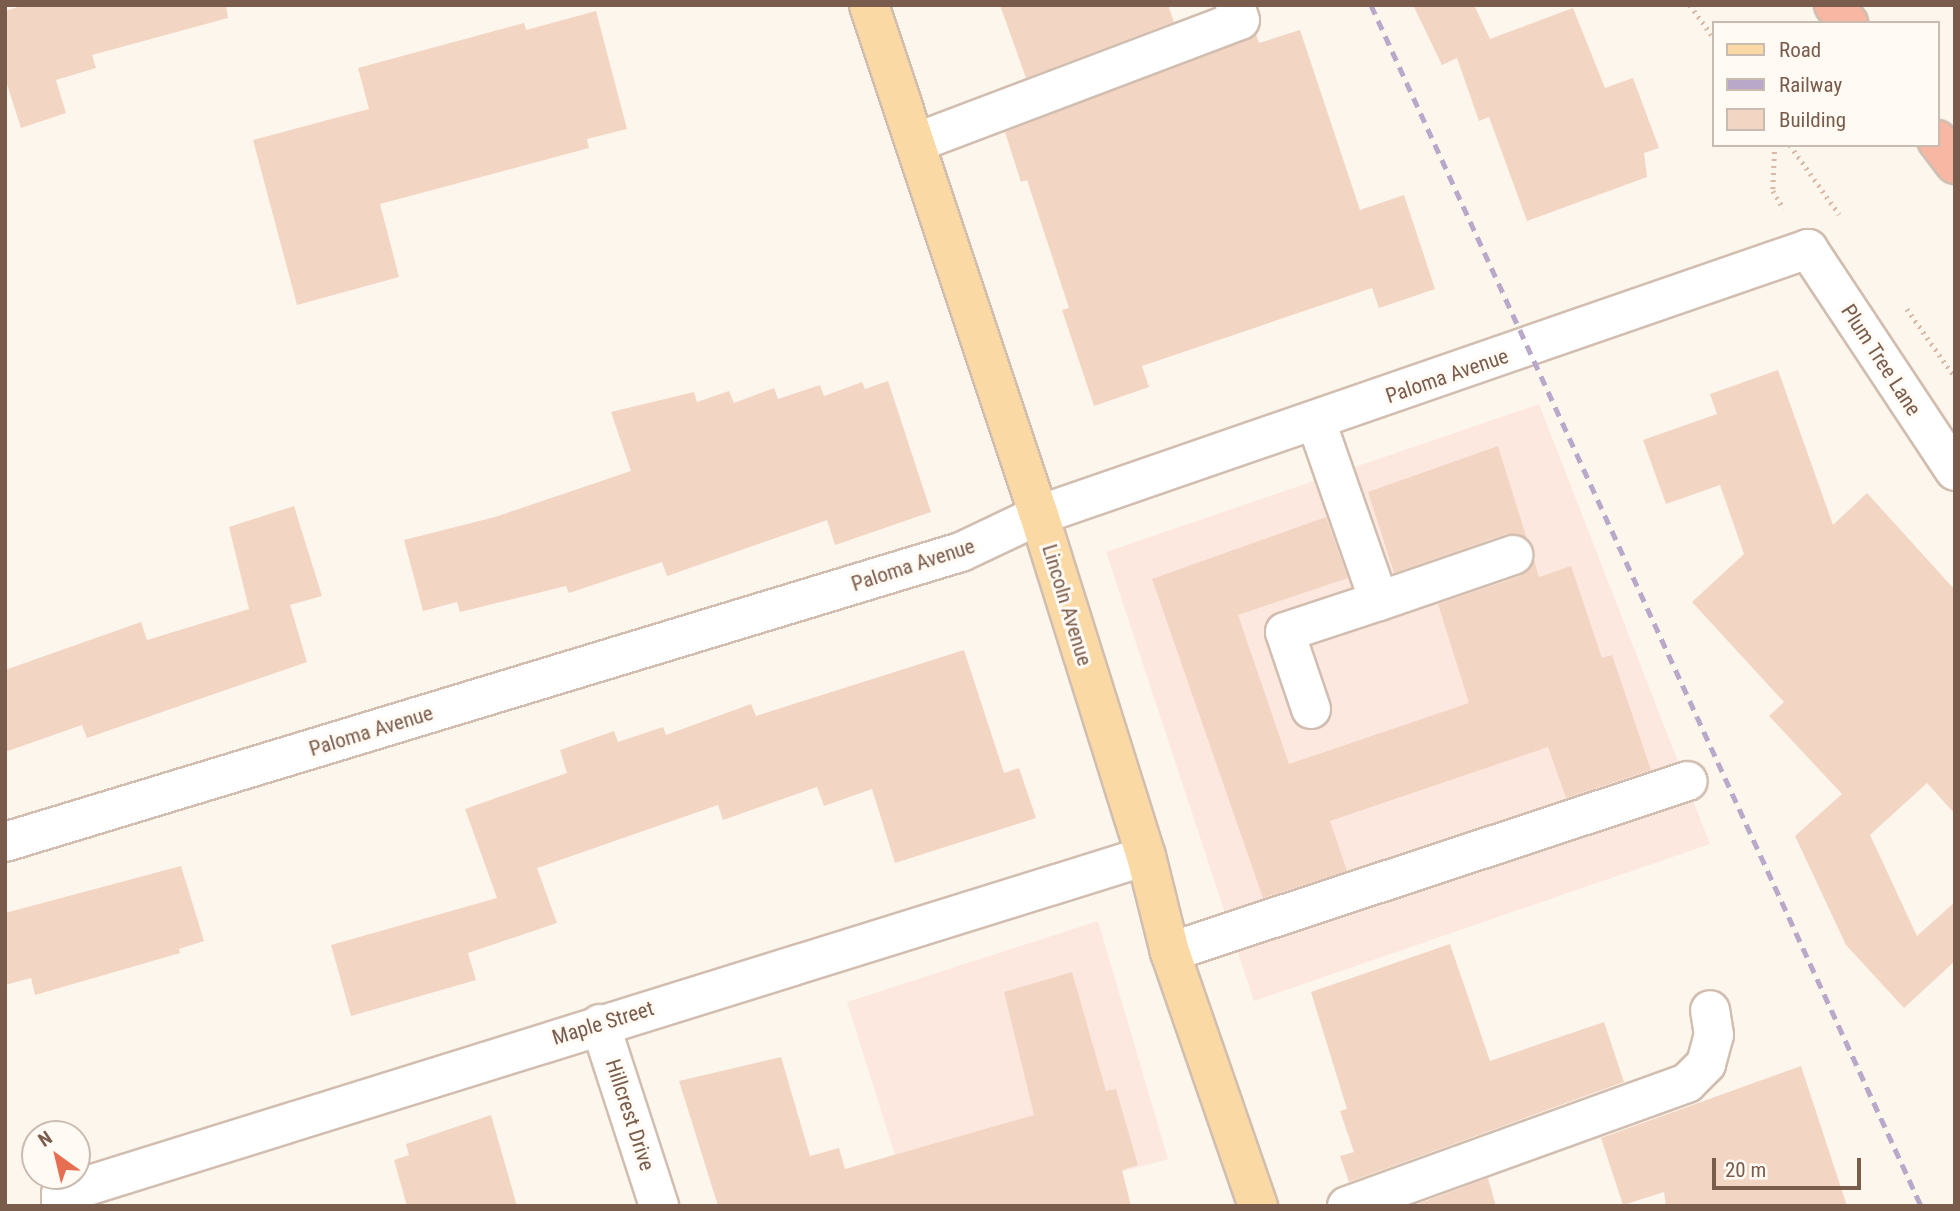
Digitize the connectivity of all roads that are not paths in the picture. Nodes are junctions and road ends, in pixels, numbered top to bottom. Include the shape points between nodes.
1 (869, 5) edge
2 (1236, 5) edge
3 (1834, 5) edge
4 (1846, 21) edge
5 (1939, 143) edge
6 (915, 144) junction
7 (1955, 164) edge
8 (1808, 249) joint
9 (1316, 421) junction
10 (1955, 471) edge
11 (1039, 516) junction
12 (1513, 555) dead end
13 (1379, 601) junction
14 (1311, 709) dead end
15 (1688, 780) dead end
16 (5, 842) edge
17 (1146, 856) junction
18 (1170, 952) junction
19 (1710, 1010) dead end
20 (600, 1024) junction
21 (61, 1200) edge
22 (659, 1206) edge
23 (1258, 1206) edge
24 (1346, 1206) edge

1 - 6 main road, Lincoln Avenue
2 - 6 street via 1240,20
3 - 4 highway
5 - 7 highway
6 - 11 main road, Lincoln Avenue
8 - 9 street, Paloma Avenue
8 - 10 street, Plum Tree Lane
9 - 11 street, Paloma Avenue
9 - 13 street
11 - 16 street, Paloma Avenue via 961,552
11 - 17 main road, Lincoln Avenue
12 - 13 street
13 - 14 street via 1285,632
15 - 18 street
17 - 18 main road, Lincoln Avenue
17 - 20 street, Maple Street
18 - 23 main road, Lincoln Avenue
19 - 24 street via 1714,1035 1706,1064 1686,1083
20 - 21 street, Maple Street
20 - 22 street, Hillcrest Drive

